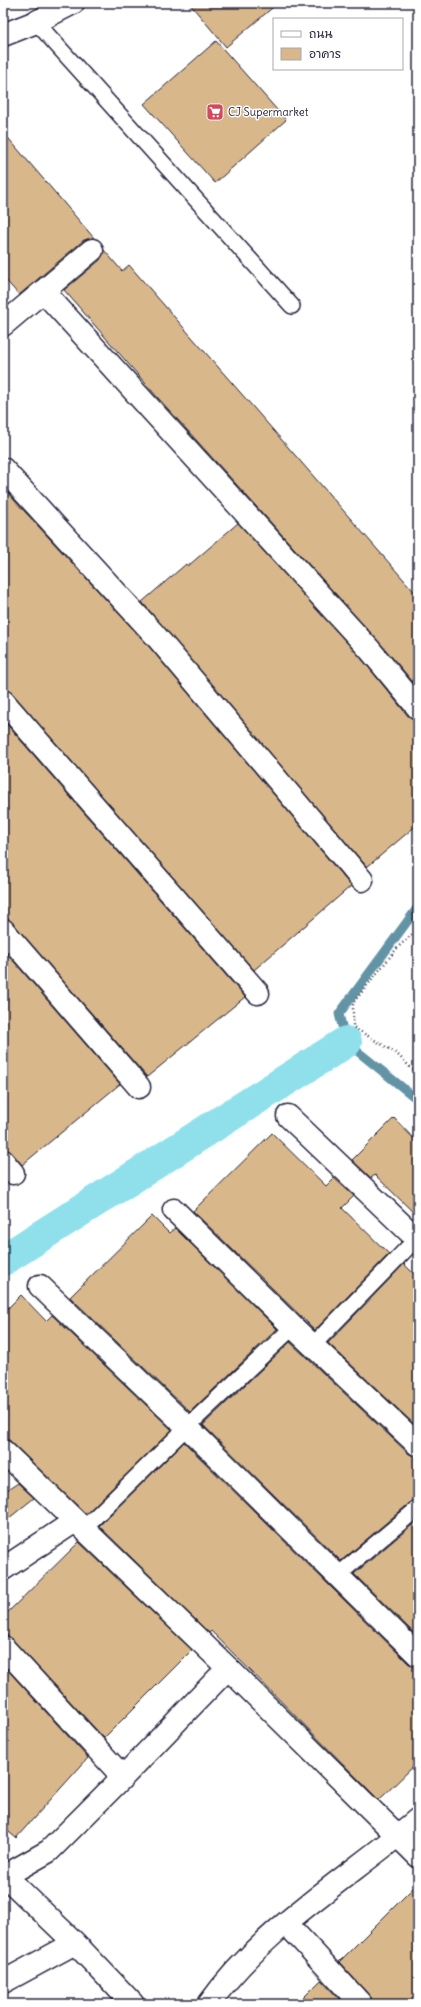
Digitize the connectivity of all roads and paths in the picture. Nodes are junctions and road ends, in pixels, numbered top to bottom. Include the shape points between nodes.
1 (73, 3) edge
2 (36, 22) junction
3 (3, 35) edge
4 (92, 250) dead end
5 (44, 292) junction
6 (292, 306) dead end
7 (3, 325) edge
8 (3, 469) edge
9 (3, 701) edge
10 (418, 708) edge
11 (362, 880) dead end
12 (418, 929) edge
13 (3, 930) edge
14 (258, 993) dead end
15 (418, 1075) edge
16 (139, 1087) dead end
17 (288, 1116) dead end
18 (174, 1210) dead end
19 (418, 1238) edge
20 (40, 1286) dead end
21 (293, 1327) junction
22 (313, 1344) junction
23 (187, 1427) junction
24 (418, 1446) edge
25 (3, 1451) edge
26 (418, 1508) edge
27 (79, 1524) junction
28 (3, 1569) edge
29 (337, 1576) junction
30 (3, 1647) edge
31 (418, 1655) edge
32 (228, 1668) junction
33 (123, 1777) junction
34 (418, 1819) edge
35 (398, 1836) junction
36 (418, 1856) edge
37 (4, 1876) edge
38 (286, 1923) junction
39 (75, 1942) junction
40 (3, 1982) edge
41 (133, 2004) edge
42 (209, 2004) edge
43 (361, 2004) edge

1 - 2 street
2 - 3 street
2 - 6 lane
4 - 5 street
5 - 7 street
5 - 10 street via 370,650
8 - 11 street via 154,635
9 - 14 street
12 - 15 path via 398,947 354,1003 354,1027 396,1053
13 - 16 street
17 - 19 street
18 - 21 street
19 - 22 lane
20 - 23 street
21 - 22 street
21 - 23 lane
22 - 24 street
23 - 27 lane
23 - 29 street
25 - 27 street
26 - 29 lane
27 - 28 street
27 - 32 street
29 - 31 street
30 - 33 street
32 - 33 street
32 - 35 street
33 - 37 street via 49,1851
34 - 35 street
35 - 36 street
35 - 38 street
37 - 39 street
38 - 42 street via 225,1981
38 - 43 street
39 - 40 street
39 - 41 street

